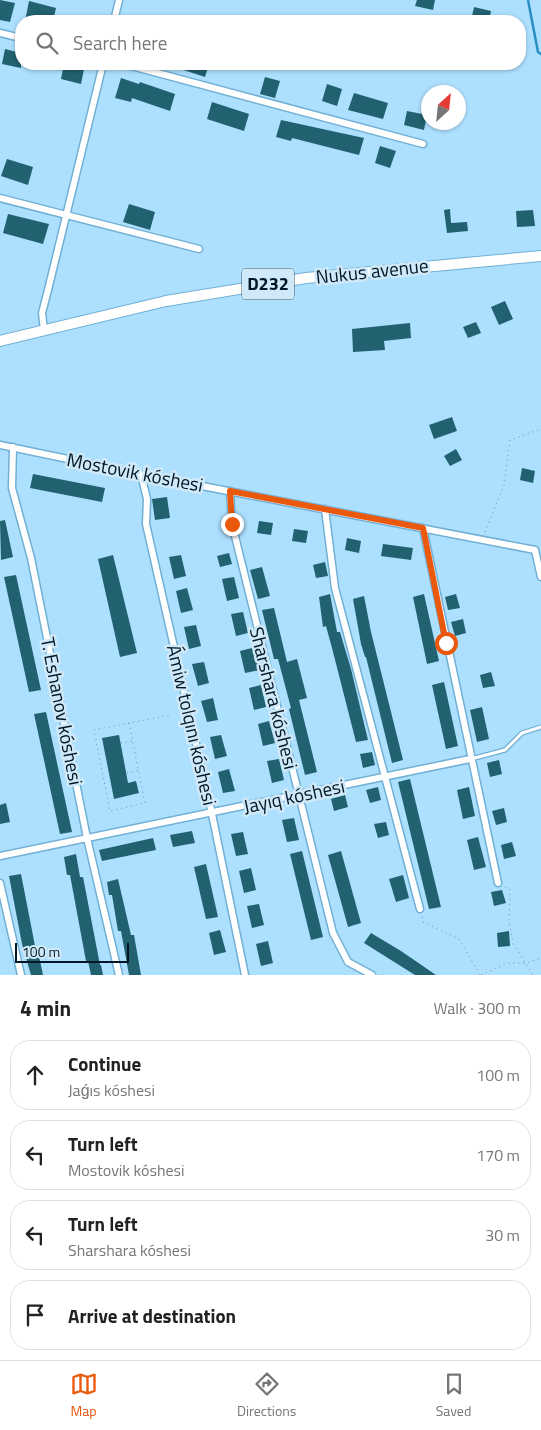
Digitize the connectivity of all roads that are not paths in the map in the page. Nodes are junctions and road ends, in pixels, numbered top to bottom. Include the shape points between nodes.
1 (119, 0) edge
2 (115, 15) edge
3 (0, 33) edge
4 (15, 37) edge
5 (102, 70) edge
6 (146, 70) edge
7 (423, 144) dead end
8 (0, 198) edge
9 (67, 214) junction
10 (199, 249) dead end
11 (541, 256) edge
12 (44, 330) junction
13 (0, 340) edge
14 (0, 445) edge
15 (13, 447) junction
16 (141, 474) junction
17 (230, 491) junction
18 (325, 509) junction
19 (423, 528) junction
20 (541, 578) edge
21 (541, 727) edge
22 (470, 759) junction
23 (386, 775) junction
24 (298, 796) junction
25 (212, 814) junction
26 (87, 838) junction
27 (0, 856) edge
28 (0, 883) edge
29 (498, 883) road end
30 (420, 909) road end
31 (20, 975) edge
32 (119, 975) edge
33 (245, 975) edge
34 (372, 975) edge

1 - 2 street
3 - 4 street
5 - 9 street
6 - 7 street
8 - 9 street
9 - 10 street
9 - 12 street via 42,313
11 - 12 main road, Nukus avenue / D232 via 306,278 166,301
12 - 13 main road, Nukus avenue / D232
14 - 15 street, Mostovik kóshesi
15 - 16 street, Mostovik kóshesi
15 - 26 street, T. Eshanov kóshesi via 12,488 31,558
16 - 17 street, Mostovik kóshesi
16 - 25 street, Ámiw tolqını kóshesi via 147,499 146,524
17 - 18 street, Mostovik kóshesi
17 - 24 street, Sharshara kóshesi via 232,524
18 - 19 street, Mostovik kóshesi
18 - 23 street via 335,588
19 - 20 street, Mostovik kóshesi via 535,550
19 - 22 street
21 - 22 lane via 522,733 505,750
22 - 23 street, Jayıq kóshesi
22 - 29 street
23 - 24 street, Jayıq kóshesi
23 - 30 street
24 - 25 street, Jayıq kóshesi
24 - 34 street, Sharshara kóshesi via 333,933 348,962
25 - 26 street, Jayıq kóshesi
25 - 33 street, Ámiw tolqını kóshesi
26 - 27 street, Jayıq kóshesi
26 - 32 street, T. Eshanov kóshesi
28 - 31 street

